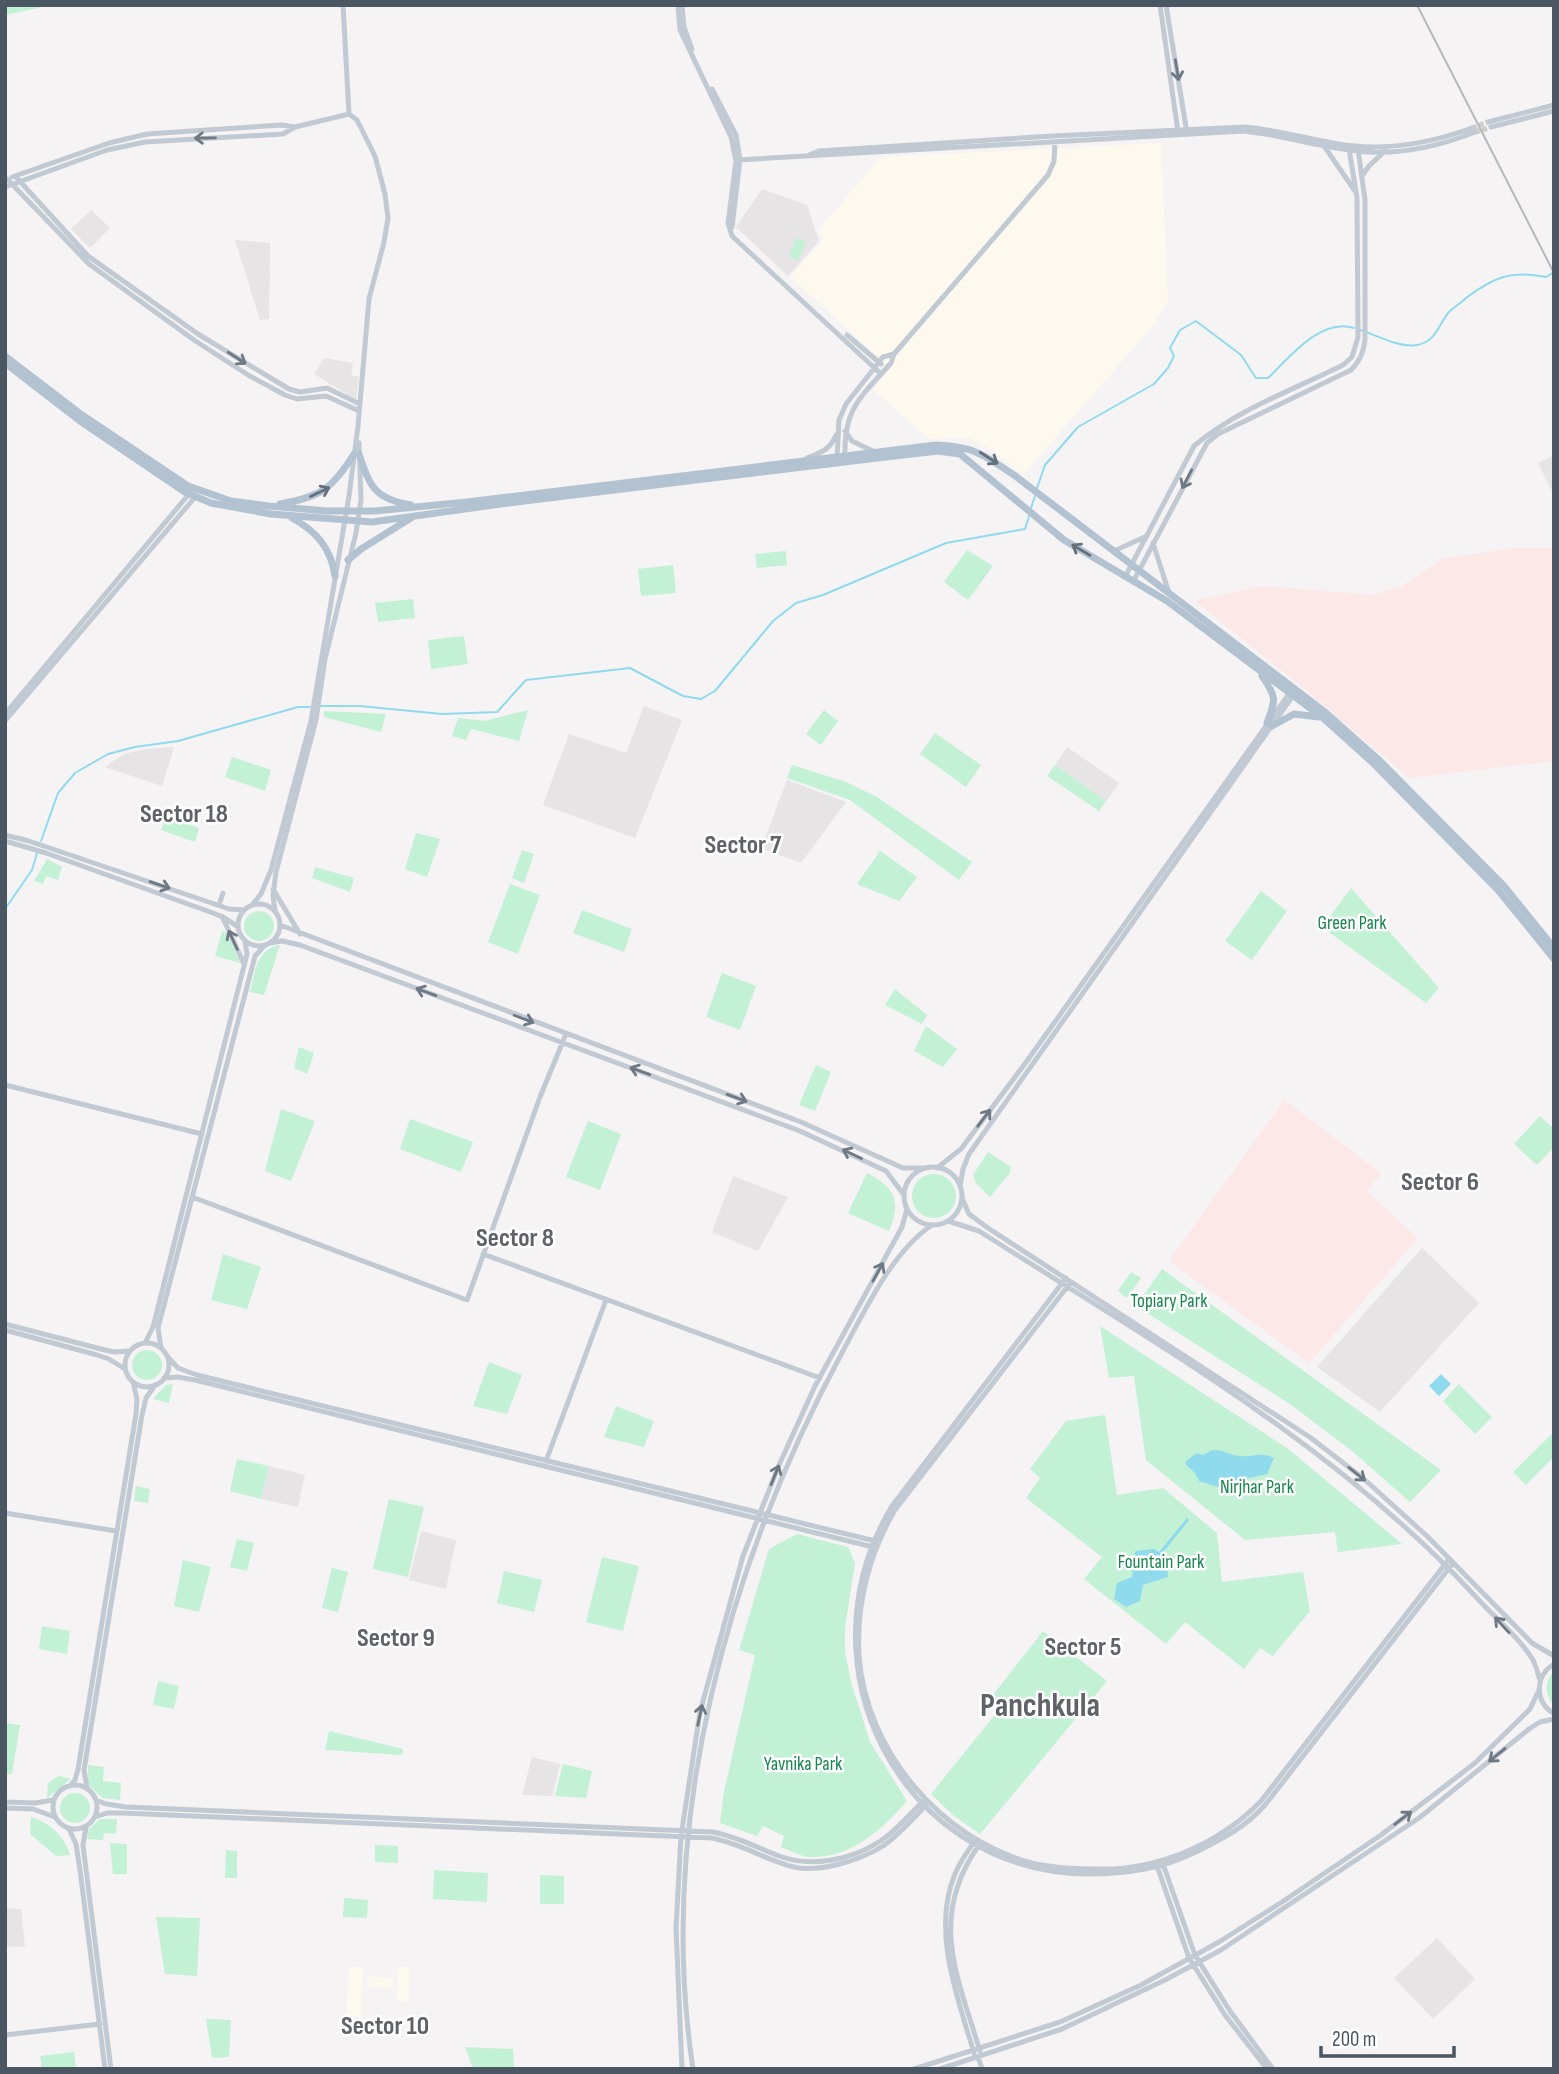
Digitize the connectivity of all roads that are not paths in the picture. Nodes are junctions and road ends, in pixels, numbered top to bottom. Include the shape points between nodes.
1 (343, 5) edge
2 (680, 5) edge
3 (1160, 5) edge
4 (1166, 5) edge
5 (1554, 105) edge
6 (1554, 111) edge
7 (349, 114) junction
8 (247, 127) junction
9 (295, 127) junction
10 (176, 132) junction
11 (1187, 132) junction
12 (1178, 133) junction
13 (246, 137) junction
14 (179, 139) junction
15 (1053, 139) junction
16 (1324, 146) junction
17 (1349, 147) junction
18 (1358, 148) junction
19 (1385, 151) junction
20 (738, 160) junction
21 (15, 176) junction
22 (1362, 176) junction
23 (6, 179) edge
24 (20, 181) junction
25 (12, 184) junction
26 (5, 187) edge
27 (1356, 194) junction
28 (732, 227) dead end
29 (86, 258) junction
30 (847, 335) dead end
31 (894, 354) junction
32 (5, 356) edge
33 (879, 362) junction
34 (5, 363) edge
35 (874, 368) junction
36 (886, 369) junction
37 (881, 374) junction
38 (360, 407) junction
39 (838, 429) junction
40 (845, 430) junction
41 (875, 452) junction
42 (357, 454) junction
43 (841, 459) junction
44 (801, 461) junction
45 (192, 495) junction
46 (269, 506) junction
47 (421, 507) junction
48 (346, 511) junction
49 (359, 511) junction
50 (289, 516) junction
51 (415, 516) junction
52 (345, 520) junction
53 (358, 521) junction
54 (1147, 536) junction
55 (1153, 543) junction
56 (1114, 551) junction
57 (348, 560) junction
58 (1132, 564) junction
59 (1140, 570) junction
60 (335, 576) junction
61 (1125, 577) junction
62 (1133, 582) junction
63 (1169, 593) junction
64 (1256, 668) junction
65 (1293, 693) junction
66 (317, 697) junction
67 (315, 711) junction
68 (5, 713) edge
69 (1323, 718) junction
70 (5, 721) edge
71 (1270, 724) junction
72 (5, 835) edge
73 (5, 841) edge
74 (29, 844) junction
75 (47, 850) junction
76 (273, 889) junction
77 (223, 892) dead end
78 (219, 905) junction
79 (252, 905) junction
80 (244, 910) junction
81 (275, 911) junction
82 (222, 916) junction
83 (280, 925) junction
84 (238, 927) junction
85 (300, 934) junction
86 (245, 941) junction
87 (268, 944) junction
88 (1554, 948) edge
89 (1554, 959) edge
90 (244, 964) junction
91 (1085, 984) junction
92 (566, 1034) junction
93 (563, 1042) junction
94 (5, 1084) edge
95 (202, 1134) junction
96 (927, 1168) junction
97 (937, 1168) junction
98 (960, 1186) junction
99 (904, 1195) junction
100 (192, 1198) junction
101 (962, 1198) junction
102 (907, 1209) junction
103 (948, 1221) junction
104 (932, 1225) junction
105 (483, 1254) junction
106 (1067, 1283) junction
107 (606, 1300) junction
108 (5, 1324) edge
109 (5, 1330) edge
110 (145, 1343) junction
111 (162, 1348) junction
112 (129, 1351) junction
113 (167, 1356) junction
114 (125, 1369) junction
115 (164, 1378) junction
116 (820, 1378) junction
117 (133, 1382) junction
118 (155, 1385) junction
119 (545, 1463) junction
120 (5, 1513) edge
121 (759, 1516) junction
122 (767, 1518) junction
123 (116, 1531) junction
124 (874, 1544) junction
125 (1449, 1563) junction
126 (1554, 1657) edge
127 (1554, 1664) edge
128 (1540, 1680) junction
129 (1539, 1690) junction
130 (1554, 1714) edge
131 (1554, 1719) edge
132 (70, 1786) junction
133 (87, 1788) junction
134 (54, 1800) junction
135 (96, 1800) junction
136 (5, 1802) edge
137 (925, 1803) junction
138 (5, 1808) edge
139 (55, 1817) junction
140 (95, 1817) junction
141 (86, 1827) junction
142 (69, 1829) junction
143 (681, 1833) junction
144 (689, 1834) junction
145 (977, 1843) junction
146 (1160, 1864) junction
147 (1192, 1957) junction
148 (1196, 1964) junction
149 (100, 2024) junction
150 (5, 2035) edge
151 (977, 2054) junction
152 (105, 2069) edge
153 (111, 2069) edge
154 (682, 2069) edge
155 (693, 2069) edge
156 (914, 2069) edge
157 (940, 2069) edge
158 (982, 2069) edge
159 (1267, 2069) edge
160 (1273, 2069) edge

1 - 7 street
2 - 20 street via 694,55 736,135
3 - 12 street
4 -> 11 street
5 - 6 street via 1489,124
7 - 9 street
7 - 38 street via 357,120 375,156 387,218 369,299
8 - 9 street
8 - 10 street
8 - 13 street
9 - 13 street via 283,134
10 - 14 street
10 - 21 street via 109,143
11 - 12 street
11 - 16 street via 1243,131
11 - 17 street via 1270,129
12 - 15 street
13 -> 14 street
14 - 24 street via 107,150
15 - 20 street via 819,151 802,158
15 - 31 street via 1054,161 1048,175
16 - 17 street
16 - 27 street
17 - 18 street
17 - 27 street
18 - 19 street
18 - 19 street via 1401,145 1474,130 1458,139
18 - 22 street
19 - 22 street
20 - 28 street
20 - 35 street via 728,223 732,236
21 - 23 street
21 - 24 street
22 -> 55 street via 1362,355 1351,370 1207,443
23 - 25 street
24 - 25 street
24 - 29 street
25 - 26 street
25 - 29 street
27 - 54 street via 1358,337 1352,357 1210,432 1194,446
29 - 38 street via 270,379 300,391 327,388
30 - 33 street
31 - 33 street
31 - 36 street
32 - 46 main road via 82,415 188,486 231,502
33 - 35 street
33 - 36 street
34 - 45 main road via 80,421
35 - 37 street
35 - 39 street via 846,404
36 - 37 street
37 - 40 street via 852,409
38 - 42 street
39 - 43 street
39 - 44 street via 824,452
40 - 41 street via 852,442
40 - 43 street
41 - 43 main road
41 -> 56 main road via 936,445 978,451
46 -> 42 main road via 298,501 331,487
42 - 47 main road via 369,483 381,497
42 - 48 street
42 - 49 street
43 - 44 main road
43 - 51 main road
61 -> 43 main road via 1064,540 960,454 938,451
44 - 47 main road
45 - 50 main road via 240,510
45 - 68 street
45 - 70 street
46 - 48 main road
47 - 49 main road
48 - 49 main road
48 - 52 street
49 - 53 street
50 - 52 main road
50 - 60 main road via 325,544
51 - 53 main road
51 - 57 main road
52 - 53 main road
52 - 60 street
53 - 57 street
54 - 56 street
54 - 58 street
55 - 59 street
55 - 63 street
56 - 58 main road
57 - 66 street
58 - 59 main road
58 - 61 street
59 - 62 street
59 - 63 main road
60 - 66 street
61 - 62 main road
62 - 64 main road via 1167,601
63 - 65 main road
64 - 65 main road
64 - 71 main road via 1275,696
65 - 69 main road
65 - 71 street
65 - 88 main road via 1325,712 1379,760 1504,886
66 - 67 street
67 - 76 street
67 - 79 street via 271,870
69 - 71 main road via 1294,714
69 - 89 main road via 1498,890
71 - 91 street
72 - 74 street
73 - 74 street
74 - 75 street
75 -> 78 street
75 - 82 street
76 - 81 street
76 - 85 street
77 - 78 street
78 - 80 street
79 - 80 street
79 - 81 street
80 - 84 street
81 - 83 street
82 - 84 street
90 -> 82 street
83 - 85 street
83 - 87 street
84 - 86 street
85 -> 92 street
86 - 87 street via 255,946
86 - 90 street
93 -> 87 street via 300,945
87 - 100 street via 255,956
90 - 95 street
97 -> 91 street via 961,1149
91 - 98 street via 969,1154
92 - 93 street
92 -> 96 street via 801,1122 903,1168
99 -> 93 street via 886,1171 800,1131
93 - 105 street
94 - 95 street
95 - 110 street via 153,1327
96 - 97 street
96 - 99 street via 909,1181
97 - 98 street via 949,1172
98 - 101 street
99 - 102 street
100 - 105 street via 467,1300
100 - 111 street via 158,1328
101 - 103 street
101 - 106 street via 969,1214
102 - 104 street via 917,1221
116 -> 102 street via 883,1264
103 - 104 street
103 - 106 street via 979,1231
104 - 122 street via 906,1248 848,1342 821,1391
105 - 107 street
106 - 124 street
106 - 125 street via 1306,1444
107 - 116 street
107 - 119 street
108 - 112 street via 114,1352
109 - 114 street via 97,1355
110 - 111 street
110 - 112 street
111 - 113 street
112 - 114 street
113 - 115 street
113 - 119 street via 197,1375
114 - 117 street
115 - 118 street
115 - 119 street via 195,1380
121 -> 116 street
117 - 118 street
117 - 123 street via 136,1414
118 - 133 street via 146,1398 139,1429 84,1770
119 - 121 street
120 - 123 street
121 - 122 street
143 -> 121 street via 700,1712 743,1556
122 - 124 street
122 - 144 street via 750,1559 720,1666 695,1779
123 - 132 street via 78,1769
124 - 137 street via 859,1593 855,1635 859,1682 882,1746 897,1772
125 - 126 street via 1532,1643
128 -> 125 street via 1533,1661
125 - 146 street via 1250,1822
127 - 128 street
128 - 129 street
129 - 130 street via 1541,1701
147 -> 129 street via 1374,1840 1475,1763 1530,1709
131 -> 148 street via 1529,1729 1419,1818
132 - 133 street
132 - 134 street
133 - 135 street
134 - 136 street
134 - 139 street
135 - 140 street
135 - 143 street via 126,1807
137 - 144 street via 878,1843 822,1863 778,1856 737,1837
137 - 145 street via 945,1824
138 - 139 street via 33,1809
139 - 142 street
140 - 141 street
140 - 143 street via 123,1812
141 - 142 street
141 - 153 street via 83,1845
142 - 149 street via 76,1844
143 - 144 street
143 - 154 street via 676,1928
144 - 155 street via 683,1932
145 - 146 street via 1032,1863 1063,1868 1104,1870
145 - 151 street via 960,1875 950,1917 954,1959
146 - 147 street
147 - 148 street
147 - 151 street via 1060,2022
148 - 151 street via 1062,2029
148 - 159 street via 1225,2015
148 - 160 street
149 - 150 street
149 - 152 street
151 - 156 street
151 - 157 street
151 - 158 street

